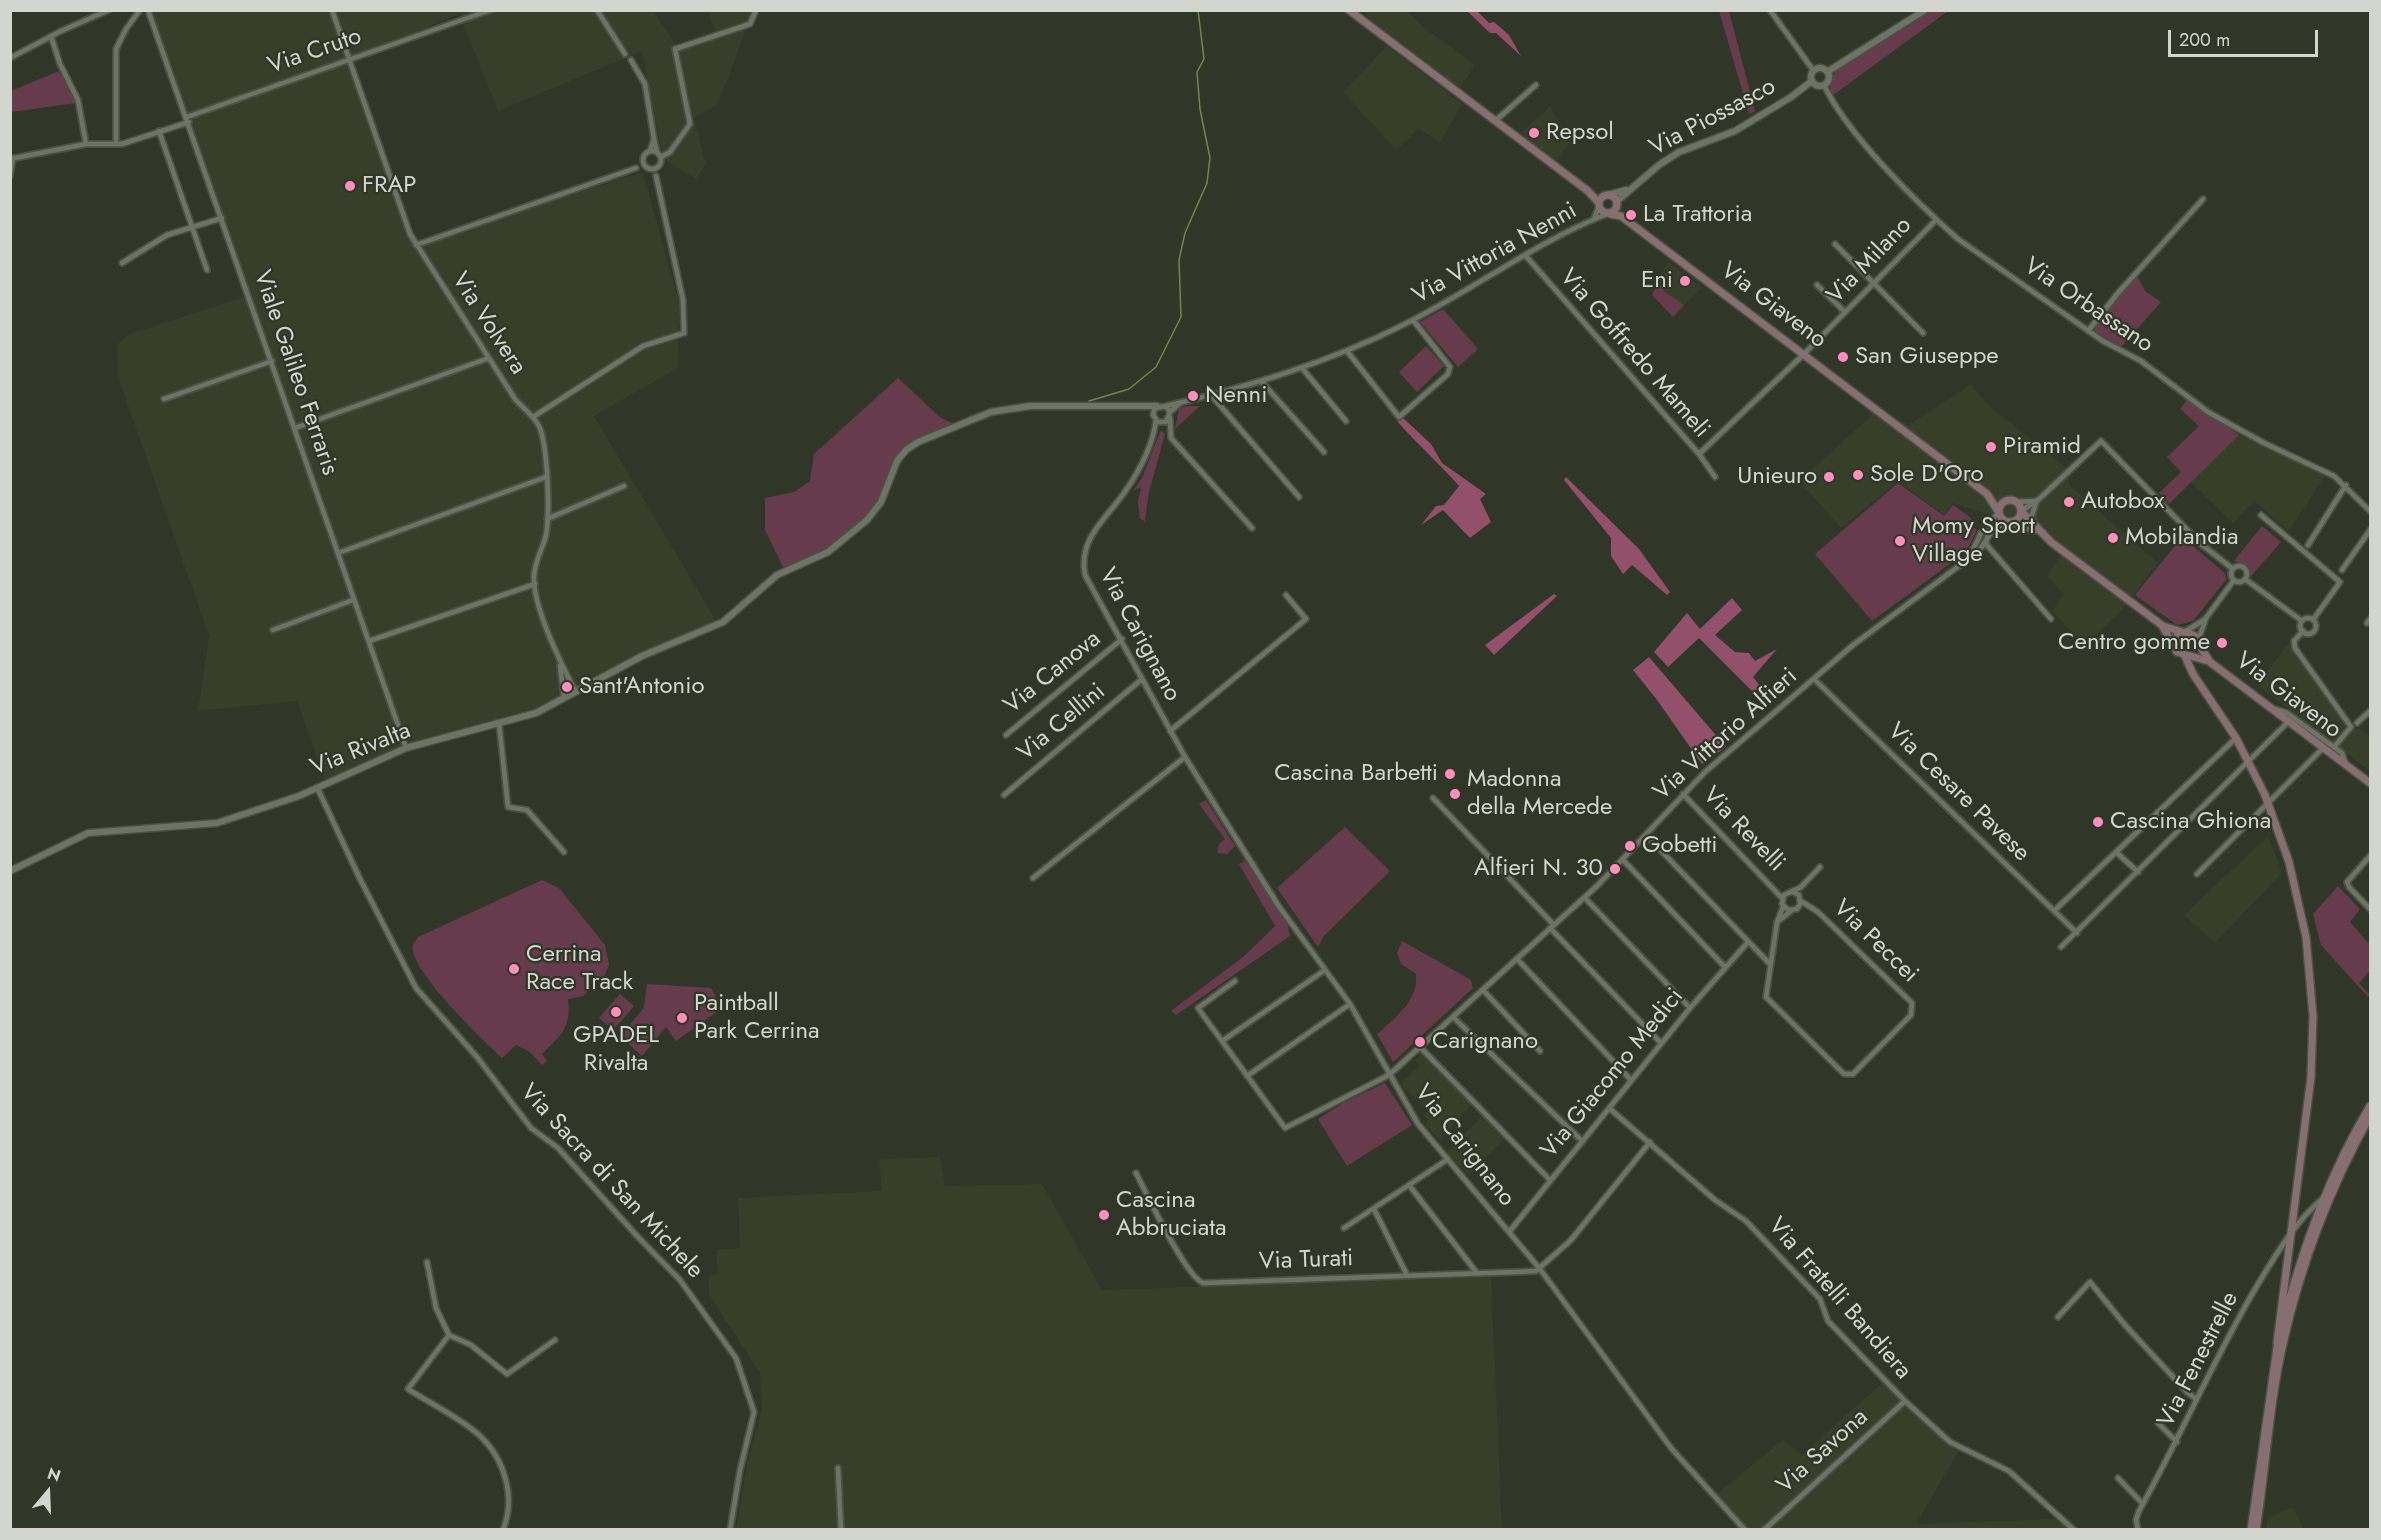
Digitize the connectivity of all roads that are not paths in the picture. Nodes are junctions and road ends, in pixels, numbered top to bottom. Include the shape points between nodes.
1 (141, 10) edge
2 (148, 10) edge
3 (332, 10) edge
4 (490, 10) edge
5 (597, 10) edge
6 (756, 10) edge
7 (1349, 10) edge
8 (1770, 10) edge
9 (1925, 10) edge
10 (105, 11) edge
11 (51, 36) junction
12 (625, 54) dead end
13 (10, 58) edge
14 (349, 59) junction
15 (631, 60) dead end
16 (1813, 70) junction
17 (1827, 72) junction
18 (1812, 81) junction
19 (1536, 85) dead end
20 (1824, 85) junction
21 (188, 119) junction
22 (1495, 121) junction
23 (159, 131) junction
24 (654, 140) junction
25 (116, 142) junction
26 (86, 144) junction
27 (650, 151) junction
28 (659, 155) junction
29 (12, 158) edge
30 (643, 159) junction
31 (636, 168) junction
32 (651, 168) junction
33 (10, 175) edge
34 (1631, 187) junction
35 (1602, 200) junction
36 (2203, 200) dead end
37 (1617, 204) junction
38 (1609, 214) junction
39 (1621, 216) junction
40 (222, 218) junction
41 (1594, 219) junction
42 (1936, 220) junction
43 (191, 228) junction
44 (1835, 244) dead end
45 (416, 245) junction
46 (1526, 255) junction
47 (122, 263) dead end
48 (207, 270) dead end
49 (1874, 283) junction
50 (1817, 285) dead end
51 (1845, 312) junction
52 (1413, 320) junction
53 (2088, 331) junction
54 (1923, 333) dead end
55 (1347, 351) junction
56 (1804, 354) junction
57 (489, 358) junction
58 (272, 361) junction
59 (1302, 368) junction
60 (1261, 381) junction
61 (1211, 395) junction
62 (164, 399) dead end
63 (1180, 403) junction
64 (1166, 406) junction
65 (1156, 408) junction
66 (1170, 415) junction
67 (533, 417) junction
68 (1346, 421) dead end
69 (1160, 422) junction
70 (295, 428) junction
71 (1168, 429) junction
72 (1324, 452) dead end
73 (1698, 454) junction
74 (546, 477) junction
75 (1715, 477) dead end
76 (2346, 485) junction
77 (624, 486) dead end
78 (1987, 494) junction
79 (1299, 496) dead end
80 (2007, 500) junction
81 (2038, 500) junction
82 (2016, 502) junction
83 (2021, 511) junction
84 (2370, 511) edge
85 (1998, 512) junction
86 (2261, 515) dead end
87 (547, 519) junction
88 (2009, 522) junction
89 (1989, 527) junction
90 (1252, 528) dead end
91 (2370, 530) edge
92 (2051, 541) junction
93 (1986, 544) junction
94 (2308, 545) dead end
95 (338, 553) junction
96 (1969, 558) junction
97 (2233, 569) junction
98 (2342, 570) dead end
99 (2245, 579) junction
100 (2234, 580) junction
101 (535, 584) junction
102 (1286, 595) dead end
103 (353, 600) junction
104 (2206, 618) junction
105 (2050, 619) dead end
106 (2313, 620) junction
107 (2302, 621) junction
108 (2163, 626) junction
109 (273, 630) dead end
110 (2302, 631) junction
111 (2182, 633) junction
112 (1122, 639) junction
113 (369, 641) junction
114 (2198, 643) junction
115 (2174, 645) junction
116 (2186, 656) junction
117 (559, 660) junction
118 (2210, 662) junction
119 (1142, 679) junction
120 (1814, 679) junction
121 (575, 691) junction
122 (564, 697) junction
123 (2273, 709) junction
124 (2370, 711) edge
125 (2289, 721) junction
126 (499, 723) junction
127 (2357, 723) dead end
128 (1170, 731) junction
129 (1006, 735) dead end
130 (2236, 738) junction
131 (2334, 747) junction
132 (406, 748) junction
133 (2323, 748) junction
134 (1185, 757) junction
135 (2249, 761) junction
136 (2346, 765) junction
137 (2370, 783) edge
138 (317, 787) junction
139 (1683, 794) junction
140 (1004, 795) dead end
141 (1433, 798) dead end
142 (2268, 803) junction
143 (1646, 835) junction
144 (564, 852) dead end
145 (2116, 852) junction
146 (2370, 856) edge
147 (1623, 860) junction
148 (1820, 867) dead end
149 (10, 871) edge
150 (2138, 872) junction
151 (2198, 874) dead end
152 (1033, 878) dead end
153 (1801, 887) junction
154 (1793, 892) junction
155 (1799, 895) junction
156 (1784, 896) junction
157 (1585, 898) junction
158 (1801, 901) junction
159 (1810, 906) junction
160 (1783, 907) junction
161 (1799, 907) junction
162 (2370, 909) edge
163 (1791, 911) junction
164 (2054, 911) junction
165 (1777, 922) junction
166 (1552, 927) junction
167 (2077, 933) junction
168 (1748, 942) junction
169 (2061, 947) dead end
170 (1517, 959) junction
171 (1769, 963) junction
172 (1725, 967) junction
173 (1325, 970) junction
174 (1235, 981) dead end
175 (1483, 990) junction
176 (1350, 1004) junction
177 (1690, 1008) junction
178 (1453, 1017) junction
179 (1222, 1041) junction
180 (1661, 1043) junction
181 (1421, 1048) junction
182 (1540, 1051) dead end
183 (1389, 1075) junction
184 (1247, 1076) junction
185 (1631, 1080) junction
186 (2370, 1106) edge
187 (1609, 1108) junction
188 (2370, 1116) edge
189 (1581, 1140) junction
190 (1650, 1142) junction
191 (1448, 1159) junction
192 (1136, 1173) dead end
193 (1550, 1180) junction
194 (1408, 1185) junction
195 (2322, 1200) junction
196 (1374, 1209) junction
197 (1344, 1228) dead end
198 (1509, 1232) junction
199 (2290, 1235) junction
200 (427, 1262) dead end
201 (1540, 1269) junction
202 (1477, 1273) junction
203 (1407, 1275) junction
204 (2058, 1317) dead end
205 (449, 1335) junction
206 (555, 1340) dead end
207 (2277, 1343) junction
208 (2196, 1399) junction
209 (1905, 1401) junction
210 (2158, 1423) dead end
211 (2177, 1442) junction
212 (838, 1468) dead end
213 (2118, 1478) dead end
214 (2143, 1504) junction
215 (504, 1530) edge
216 (730, 1530) edge
217 (841, 1530) edge
218 (1745, 1530) edge
219 (1764, 1530) edge
220 (2074, 1530) edge
221 (2139, 1530) edge
222 (2251, 1530) edge
223 (2256, 1530) edge

1 - 25 street via 116,49
2 - 21 street, Viale Galileo Ferraris
3 - 14 street, Via Volvera
4 - 14 street, Via Cruto
5 - 12 street
6 - 28 street via 750,24 675,49 690,124 670,152
7 - 22 main road
8 - 16 street
9 - 17 street
10 - 11 street
11 - 13 street
11 - 26 street via 78,100
14 - 21 street, Via Cruto
14 - 45 street, Via Volvera
15 - 24 street via 645,84
16 - 17 street via 1820,67
16 - 18 street, Via Piossasco
17 - 20 street via 1829,77
18 - 20 street, Via Piossasco
18 - 34 street, Via Piossasco via 1735,131 1679,152
19 - 22 street
20 - 42 street, Via Orbassano via 1843,117
21 - 23 street, Via Cruto
21 - 40 street, Viale Galileo Ferraris
22 - 35 main road
23 - 25 street, Via Cruto via 122,144
23 - 43 street
24 - 27 street
24 - 28 street
25 - 26 street, Via Cruto
26 - 29 street, Via Cruto
27 - 28 street
27 - 30 street
28 - 32 street
29 - 33 street
30 - 31 street
30 - 32 street
31 - 32 street
31 - 45 street
32 - 67 street via 683,300 684,333 643,346
34 - 35 street, Via Piossasco
34 - 37 street, Via Piossasco
35 - 37 main road
35 - 38 main road
35 - 41 street, Via Vittoria Nenni
36 - 53 street
37 - 38 main road
37 - 39 main road
38 - 39 main road, Via Giaveno
38 - 41 street, Via Vittoria Nenni
39 - 56 main road, Via Giaveno
40 - 43 street
40 - 58 street, Viale Galileo Ferraris
41 - 46 street, Via Vittoria Nenni
42 - 49 street, Via Milano
42 - 53 street, Via Orbassano
43 - 47 street via 167,235
43 - 48 street
44 - 49 street
45 - 57 street, Via Volvera
46 - 52 street, Via Vittoria Nenni
46 - 73 street, Via Goffredo Mameli
49 - 51 street, Via Milano
49 - 54 street
50 - 51 street
51 - 56 street, Via Milano
52 - 55 street, Via Vittoria Nenni
52 - 55 street, Via Vittoria Nenni via 1450,367 1448,374 1399,417
53 - 76 street, Via Orbassano via 2141,361 2208,412 2323,469
55 - 59 street, Via Vittoria Nenni
56 - 73 street, Via Milano
56 - 78 main road, Via Giaveno
57 - 67 street, Via Volvera via 515,399
57 - 70 street
58 - 62 street
58 - 70 street, Viale Galileo Ferraris
59 - 60 street, Via Vittoria Nenni
59 - 68 street
60 - 61 street, Via Vittoria Nenni
60 - 72 street
61 - 63 street, Via Vittoria Nenni
61 - 79 street
63 - 64 street, Via Vittoria Nenni
63 - 66 street, Via Vittoria Nenni
64 - 65 street, Via Vittoria Nenni
64 - 66 street
65 - 69 street
65 - 121 street, Via Rivalta via 1006,408 918,442 897,461 881,502 828,552 777,575 716,627 642,656
66 - 69 street, Via Vittoria Nenni
66 - 71 street
67 - 74 street, Via Volvera via 544,441
69 - 71 street
69 - 112 street, Via Carignano via 1123,495 1090,536 1082,561 1085,575
70 - 95 street, Viale Galileo Ferraris
71 - 90 street via 1171,438
73 - 75 street, Via Goffredo Mameli
74 - 87 street, Via Volvera
74 - 95 street
76 - 84 street, Via Orbassano
76 - 94 street
77 - 87 street
78 - 80 main road, Via Giaveno
78 - 85 main road, Via Giaveno
80 - 82 main road, Via Giaveno
80 - 85 main road
81 - 82 street
81 - 83 street
81 - 92 street, Via Giaveno via 2032,518
81 - 97 street via 2101,441 2201,544
82 - 83 main road, Via Giaveno
83 - 88 main road via 2019,518
83 - 92 main road, Via Giaveno
85 - 88 main road, Via Giaveno
85 - 89 street, Via Vittorio Alfieri
86 - 106 street via 2340,582
87 - 101 street, Via Volvera
88 - 92 main road, Via Giaveno via 2024,525
88 - 93 street, Via Vittorio Alfieri via 1992,531
89 - 93 street, Via Vittorio Alfieri
89 - 96 street, Via Vittorio Alfieri via 1981,533
91 - 98 street
92 - 108 main road, Via Giaveno
93 - 96 street, Via Vittorio Alfieri
93 - 105 street
95 - 103 street, Viale Galileo Ferraris
96 - 120 street, Via Vittorio Alfieri
97 - 99 street via 2244,568
97 - 100 street
99 - 100 street
99 - 107 street
100 - 104 street
101 - 113 street
101 - 117 street, Via Volvera
102 - 128 street, Via Carignano via 1306,620
103 - 109 street
103 - 113 street, Viale Galileo Ferraris
104 - 111 street
104 - 114 street
106 - 107 street
106 - 110 street via 2314,630
107 - 110 street
108 - 111 main road, Via Giaveno
108 - 115 main road, Via Giaveno
110 - 131 street via 2294,641 2295,648 2351,727
111 - 114 main road, Via Giaveno via 2192,634
111 - 115 main road
112 - 119 street, Via Carignano
112 - 129 street, Via Canova
113 - 132 street, Viale Galileo Ferraris
114 - 116 main road via 2196,651
114 - 118 main road, Via Giaveno
115 - 116 main road, Via Giaveno via 2177,652
116 - 118 main road, Via Giaveno
116 - 130 main road via 2193,674
117 - 121 street, Via Volvera
117 - 122 street, Via Volvera
118 - 123 main road, Via Giaveno
119 - 128 street, Via Carignano
119 - 140 street, Via Cellini
120 - 139 street, Via Vittorio Alfieri
120 - 164 street, Via Cesare Pavese
121 - 122 street, Via Rivalta
122 - 126 street, Via Rivalta via 536,713
123 - 125 main road, Via Giaveno
123 - 131 street via 2287,713
124 - 127 street
125 - 133 main road, Via Giaveno
125 - 135 street
126 - 132 street, Via Rivalta
126 - 144 street via 508,807 527,810
128 - 134 street, Via Carignano
130 - 135 main road
130 - 145 street
131 - 136 street via 2342,753
132 - 138 street, Via Rivalta
133 - 136 main road, Via Giaveno
133 - 142 street
134 - 152 street
134 - 173 street, Via Carignano via 1278,904
135 - 142 main road
135 - 150 street
136 - 137 main road, Via Giaveno
138 - 149 street, Via Rivalta via 217,823 88,833
138 - 216 street, Via Sacra di San Michele via 416,988 477,1057 531,1128 558,1148 680,1280 736,1359 754,1412
139 - 143 street, Via Vittorio Alfieri
139 - 156 street, Via Revelli
141 - 166 street
142 - 151 street
142 - 199 main road via 2297,891 2313,999 2311,1077
143 - 147 street, Via Vittorio Alfieri
143 - 168 street
145 - 150 street
145 - 164 street
146 - 162 street via 2347,882
147 - 157 street, Via Vittorio Alfieri
147 - 172 street
148 - 153 street, Via Peccei
150 - 167 street
153 - 154 street, Via Peccei
153 - 155 street, Via Peccei
154 - 155 street, Via Revelli
154 - 156 street, Via Revelli
155 - 158 street, Via Revelli
156 - 160 street, Via Revelli
157 - 166 street, Via Vittorio Alfieri
157 - 177 street
158 - 159 street, Via Peccei
158 - 161 street
159 - 161 street, Via Peccei
159 - 171 street, Via Peccei via 1912,1003 1911,1015 1853,1074 1844,1074 1766,997
160 - 163 street, Via Revelli
160 - 165 street, Via Peccei
161 - 163 street
163 - 165 street, Via Peccei
164 - 167 street, Via Cesare Pavese
165 - 171 street, Via Peccei
166 - 170 street, Via Vittorio Alfieri
166 - 180 street
167 - 169 street
168 - 171 street
168 - 172 street, Via Giacomo Medici
170 - 175 street, Via Vittorio Alfieri
170 - 185 street
172 - 177 street, Via Giacomo Medici
173 - 176 street, Via Carignano
173 - 179 street
174 - 179 street via 1198,1008
175 - 178 street, Via Vittorio Alfieri
175 - 182 street
176 - 183 street, Via Carignano
176 - 184 street
177 - 180 street, Via Giacomo Medici
178 - 181 street, Via Vittorio Alfieri
178 - 189 street
179 - 184 street
180 - 185 street, Via Giacomo Medici
181 - 183 street, Via Vittorio Alfieri
181 - 193 street
183 - 184 street, Via Vittorio Alfieri via 1285,1128
183 - 191 street, Via Carignano via 1418,1124
185 - 187 street, Via Giacomo Medici
186 - 195 main road
187 - 189 street, Via Giacomo Medici
187 - 190 street, Via Fratelli Bandiera
188 - 223 main road via 2327,1202 2300,1275 2276,1377
189 - 193 street, Via Giacomo Medici
190 - 201 street via 1571,1240
190 - 209 street, Via Fratelli Bandiera via 1715,1200 1746,1221 1820,1299 1828,1322
191 - 194 street
191 - 198 street, Via Carignano
192 - 203 street, Via Turati via 1198,1281
193 - 198 street, Via Giacomo Medici
194 - 196 street
194 - 202 street
195 - 199 street, Via Fenestrelle
195 - 207 main road via 2295,1273
196 - 197 street
196 - 203 street
198 - 201 street, Via Carignano
199 - 207 main road
199 - 208 street, Via Fenestrelle via 2235,1323
200 - 205 street via 436,1308
201 - 202 street, Via Turati
201 - 218 street, Via Carignano via 1671,1448
202 - 203 street, Via Turati
204 - 208 street via 2090,1282
205 - 206 street via 471,1345 507,1374
205 - 215 street via 408,1389 480,1436 508,1484 509,1508
207 - 222 main road
208 - 211 street, Via Fenestrelle
209 - 219 street, Via Savona
209 - 220 street, Via Fratelli Bandiera via 1950,1442 2008,1471
210 - 211 street
211 - 214 street, Via Fenestrelle
212 - 217 street
213 - 214 street
214 - 221 street, Via Fenestrelle via 2136,1520

